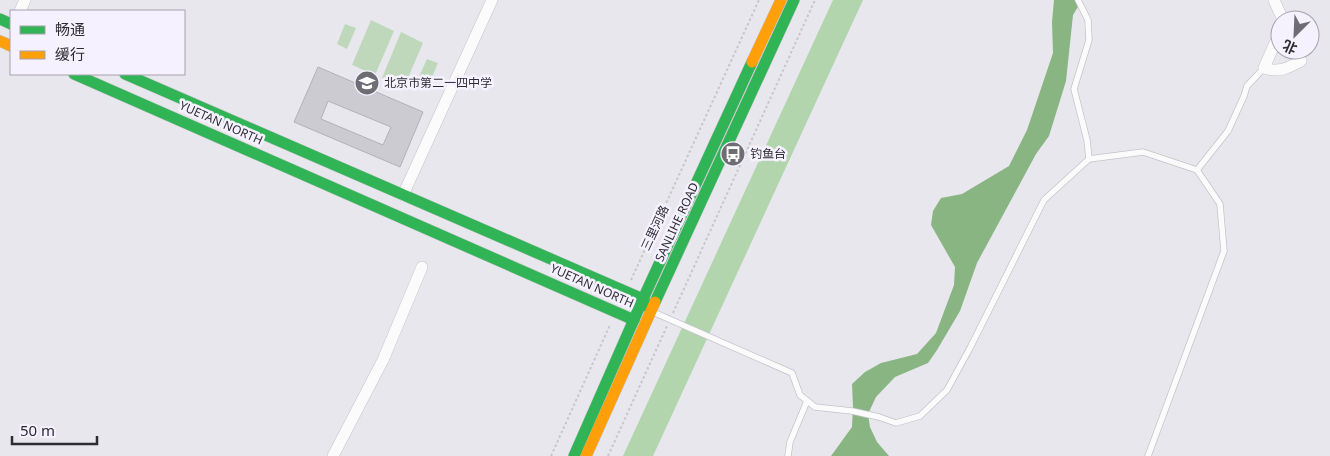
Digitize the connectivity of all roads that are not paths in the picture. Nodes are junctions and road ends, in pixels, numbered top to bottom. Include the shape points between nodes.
1 (492, 0) edge
2 (781, 0) edge
3 (794, 0) edge
4 (1078, 0) edge
5 (1270, 54) edge
6 (1301, 60) edge
7 (1264, 68) junction
8 (76, 75) edge
9 (127, 75) edge
10 (1089, 159) junction
11 (1197, 170) junction
12 (403, 194) junction
13 (422, 267) dead end
14 (643, 299) junction
15 (651, 311) junction
16 (634, 320) junction
17 (807, 401) junction
18 (333, 456) edge
19 (574, 456) edge
20 (586, 456) edge
21 (788, 456) edge
22 (1148, 456) edge

1 - 12 street
2 - 14 main road, SANLIHE ROAD
3 - 15 main road, SANLIHE ROAD
4 - 10 lane via 1088,20 1089,40 1074,89
5 - 7 street
6 - 7 street via 1286,69 1273,71
7 - 11 lane via 1247,86 1228,131
8 - 16 main road, YUETAN NORTH
9 - 12 main road, YUETAN NORTH
10 - 11 lane via 1143,152
10 - 17 lane via 1044,200 947,390 920,416 896,423 852,411 815,408
11 - 22 lane via 1220,204 1224,251
12 - 14 main road, YUETAN NORTH
13 - 18 street via 383,360
14 - 15 main road, YUETAN NORTH
14 - 16 main road, SANLIHE ROAD
15 - 16 main road, YUETAN NORTH
15 - 17 lane via 792,373 800,395
15 - 20 main road, SANLIHE ROAD
16 - 19 main road, SANLIHE ROAD
17 - 21 lane via 790,442

